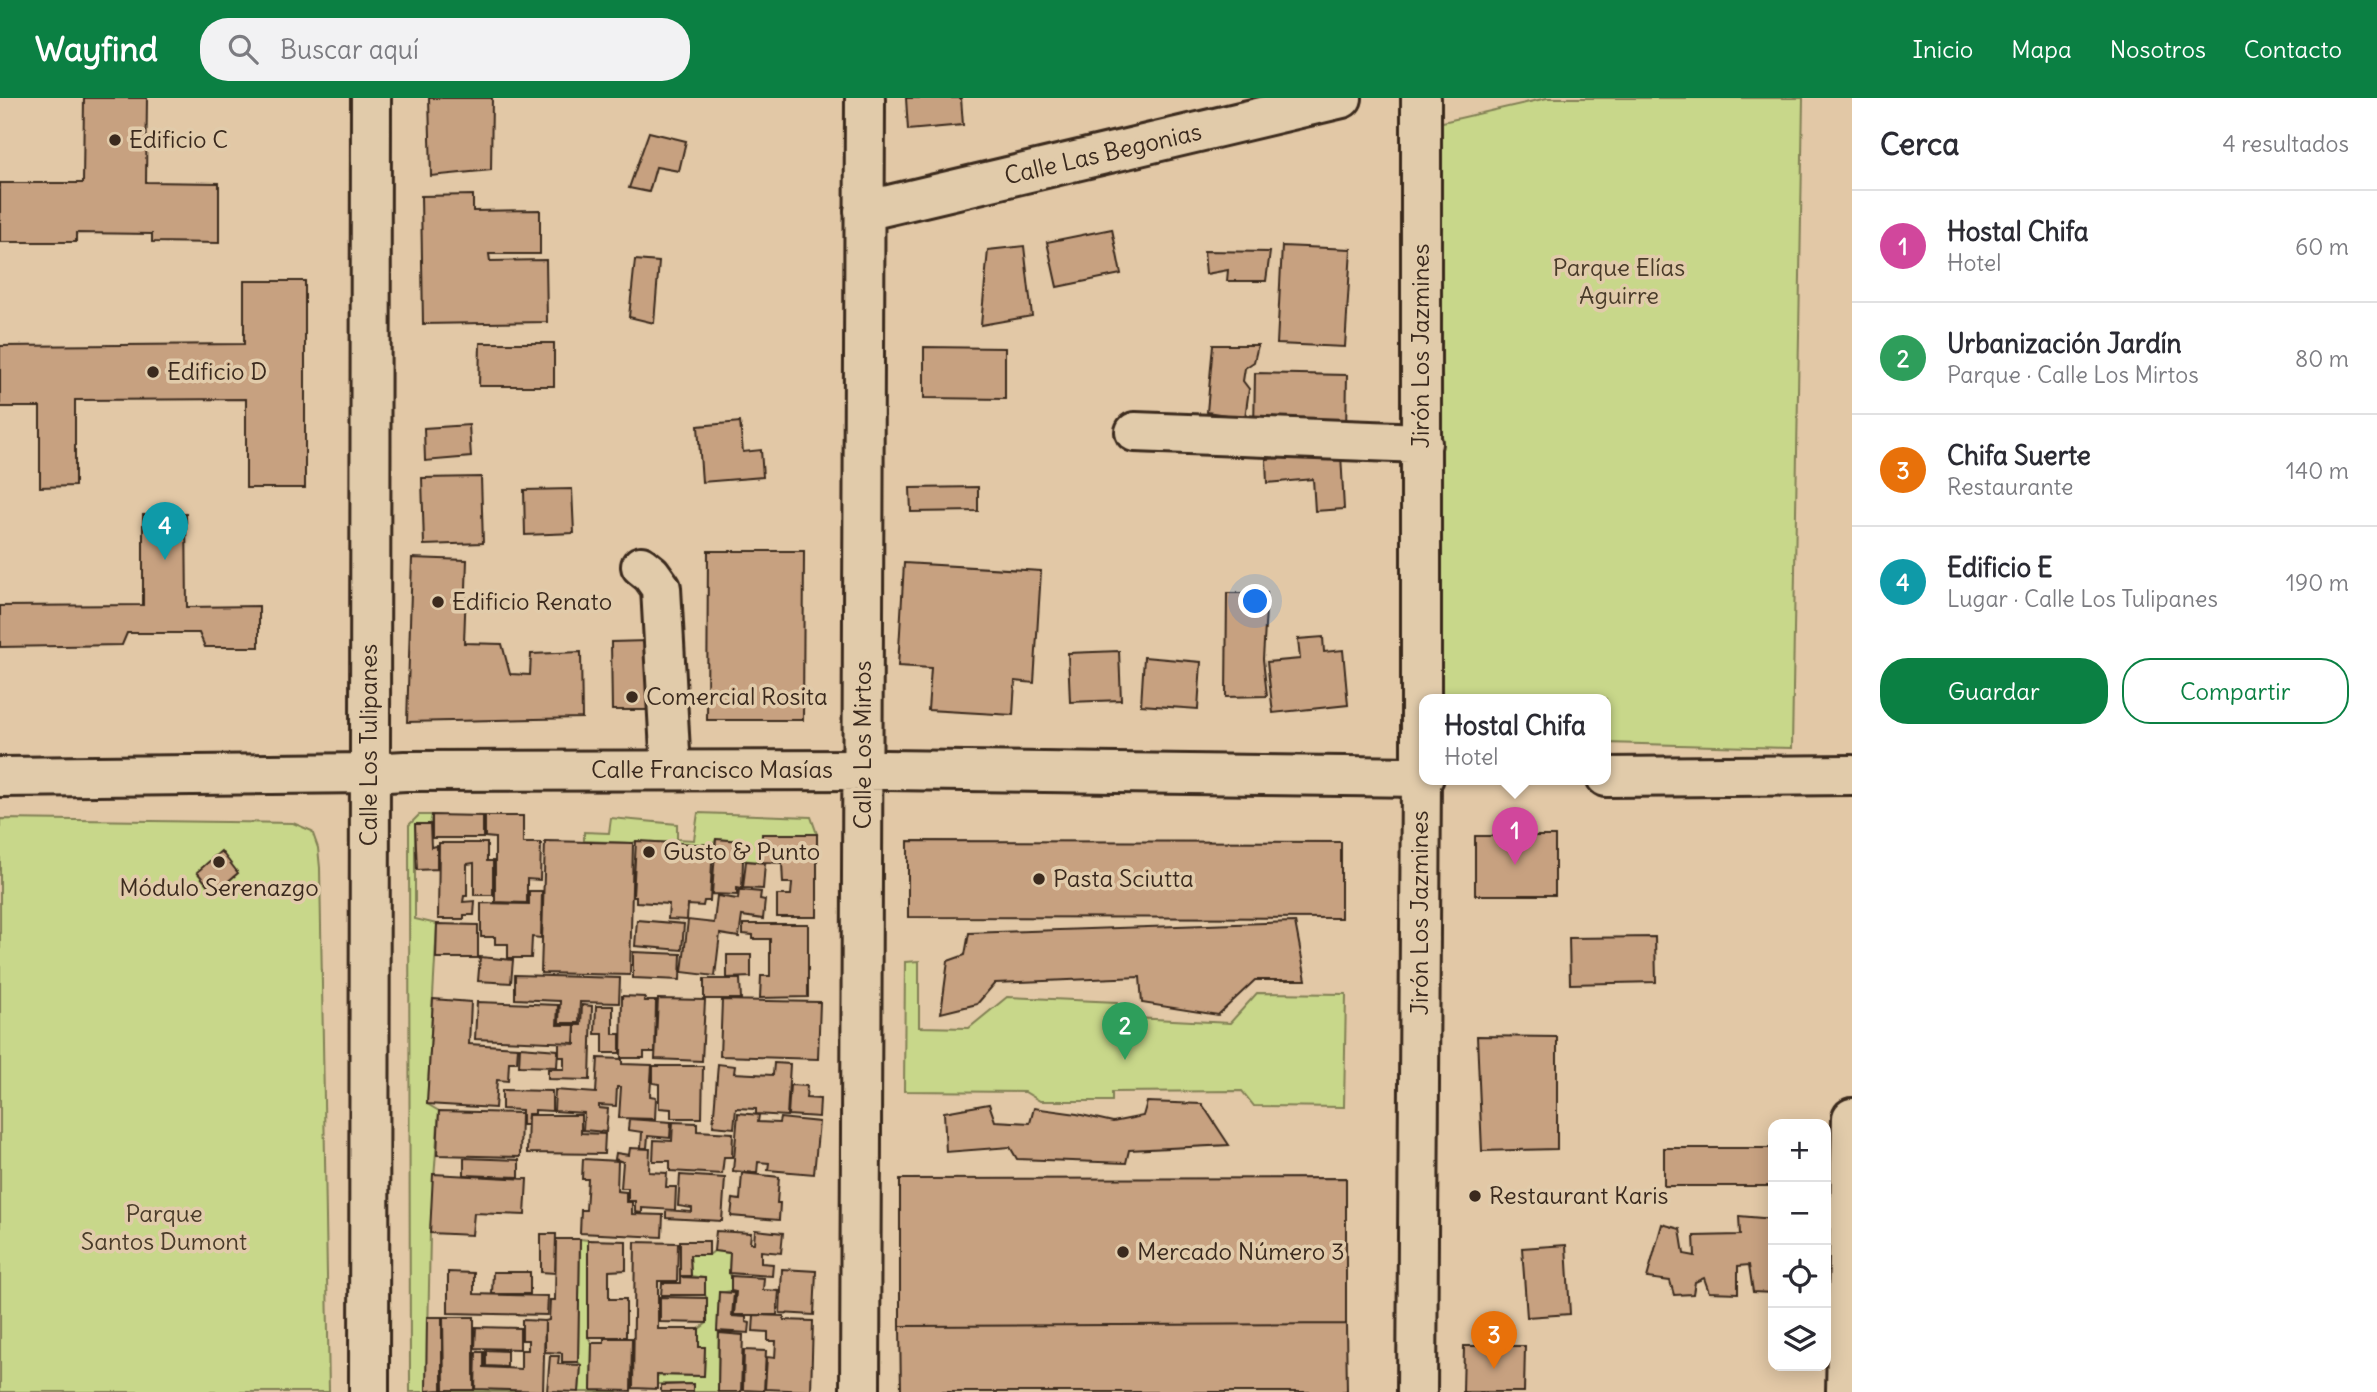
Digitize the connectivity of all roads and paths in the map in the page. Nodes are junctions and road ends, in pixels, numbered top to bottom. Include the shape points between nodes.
1 (371, 98) edge
2 (865, 98) edge
3 (1342, 98) edge
4 (1421, 98) edge
5 (864, 211) junction
6 (1135, 432) dead end
7 (1422, 443) junction
8 (641, 566) dead end
9 (1423, 694) edge
10 (671, 770) junction
11 (862, 770) junction
12 (370, 773) junction
13 (1852, 775) edge
14 (1611, 776) edge
15 (0, 777) edge
16 (1419, 778) edge
17 (1423, 785) edge
18 (1852, 1118) edge
19 (369, 1392) edge
20 (860, 1392) edge
21 (1418, 1392) edge
22 (1846, 1392) edge

1 - 12 street, Calle Los Tulipanes
2 - 5 street, Calle Los Mirtos
3 - 5 street, Calle Las Begonias
4 - 7 street, Jirón Los Jazmines
5 - 11 street, Calle Los Mirtos
6 - 7 street
7 - 9 street, Jirón Los Jazmines
8 - 10 street via 661,588
10 - 11 street, Calle Francisco Masías
10 - 12 street, Calle Francisco Masías
11 - 16 street, Calle Francisco Masías
11 - 20 street, Calle Los Mirtos
12 - 15 street, Calle Francisco Masías
12 - 19 street, Calle Los Tulipanes
13 - 14 street
17 - 21 street, Jirón Los Jazmines
18 - 22 street

